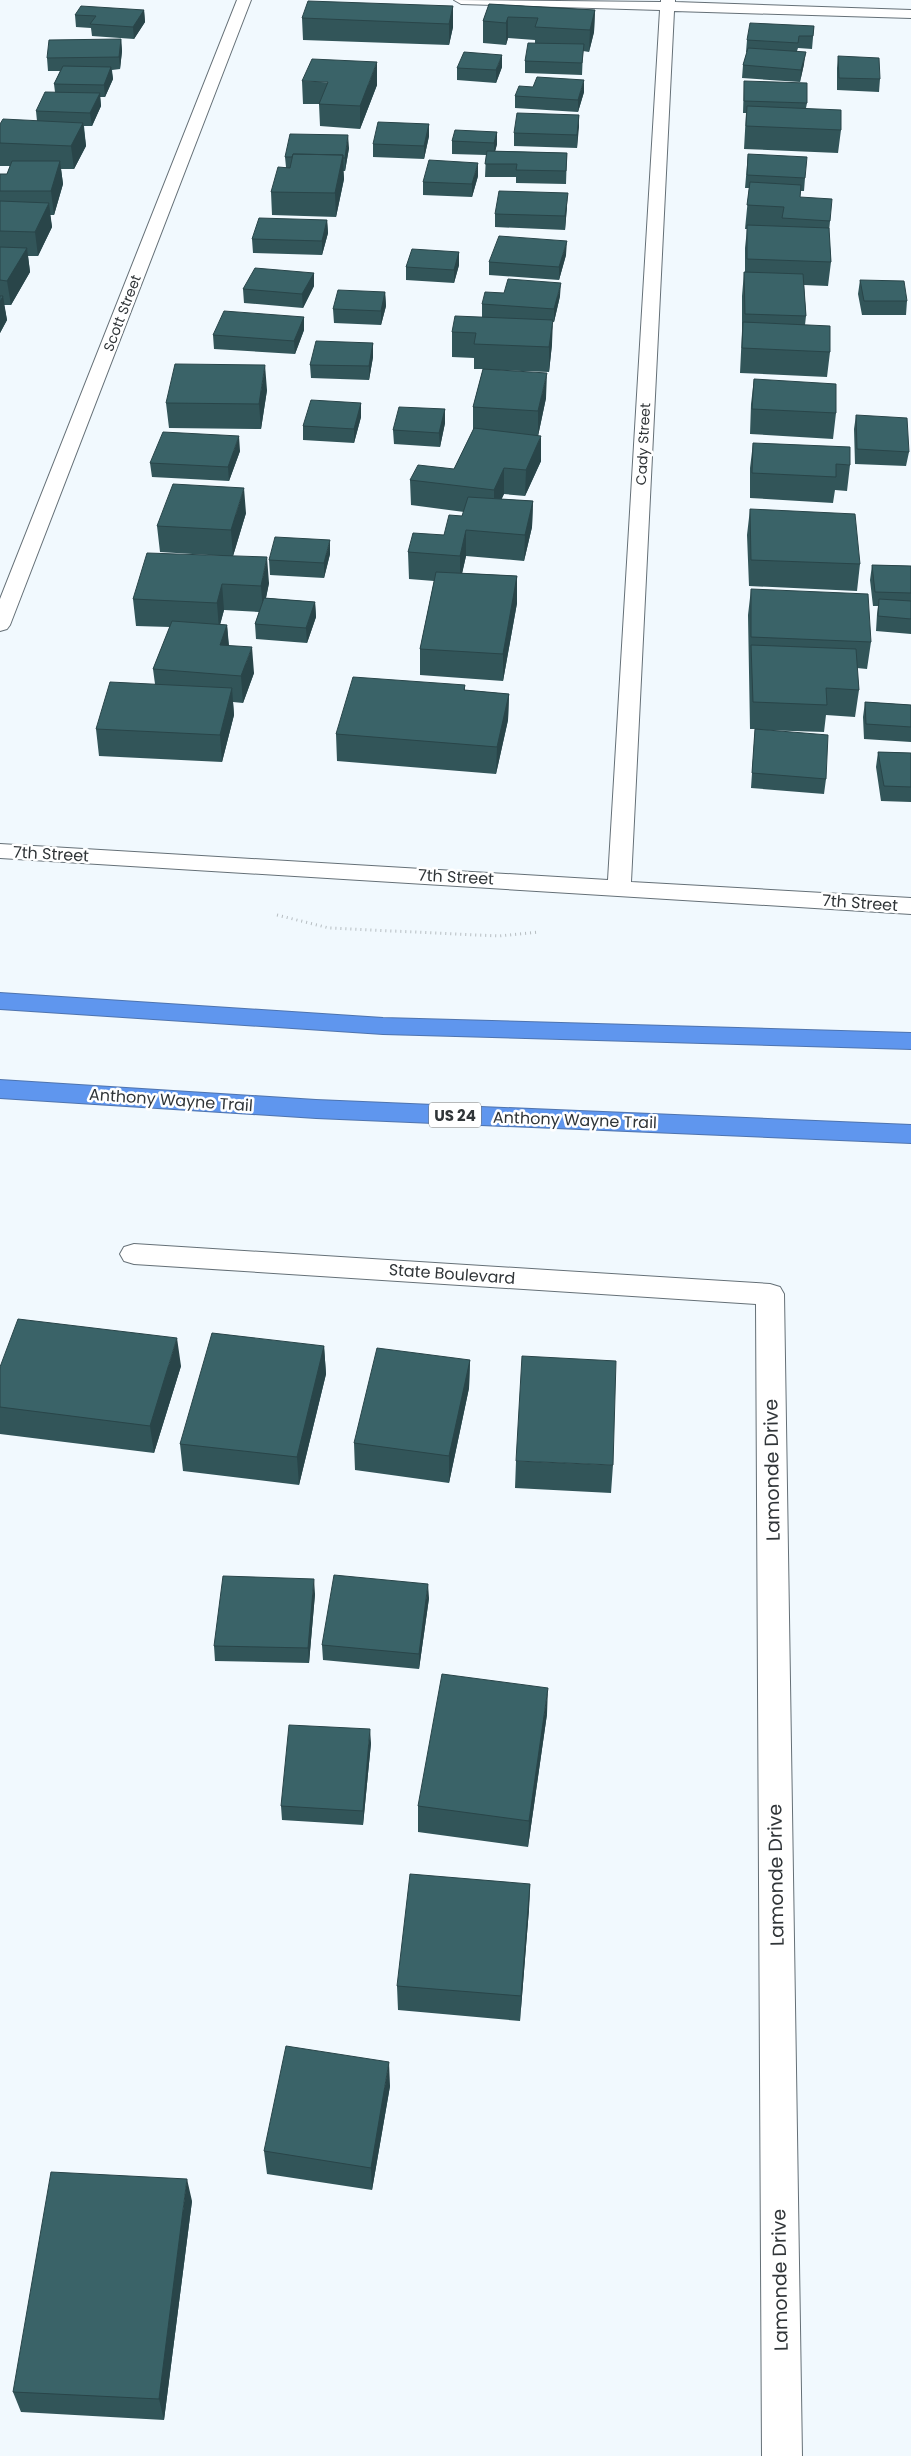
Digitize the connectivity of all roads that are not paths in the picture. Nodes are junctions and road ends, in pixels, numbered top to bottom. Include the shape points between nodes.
1 (244, 0) edge
2 (461, 0) edge
3 (667, 3) edge
4 (911, 14) edge
5 (0, 626) edge
6 (0, 851) edge
7 (619, 887) junction
8 (911, 906) edge
9 (0, 1002) edge
10 (911, 1041) edge
11 (0, 1089) edge
12 (911, 1134) edge
13 (134, 1254) dead end
14 (770, 1294) joint
15 (782, 2456) edge

1 - 5 street, Scott Street
2 - 3 street
3 - 4 street
3 - 7 street, Cady Street
6 - 7 street, 7th Street
7 - 8 street, 7th Street
9 - 10 highway via 383,1026
11 - 12 highway, Anthony Wayne Trail / US 24 via 326,1109
13 - 14 street, State Boulevard
14 - 15 street, Lamonde Drive

